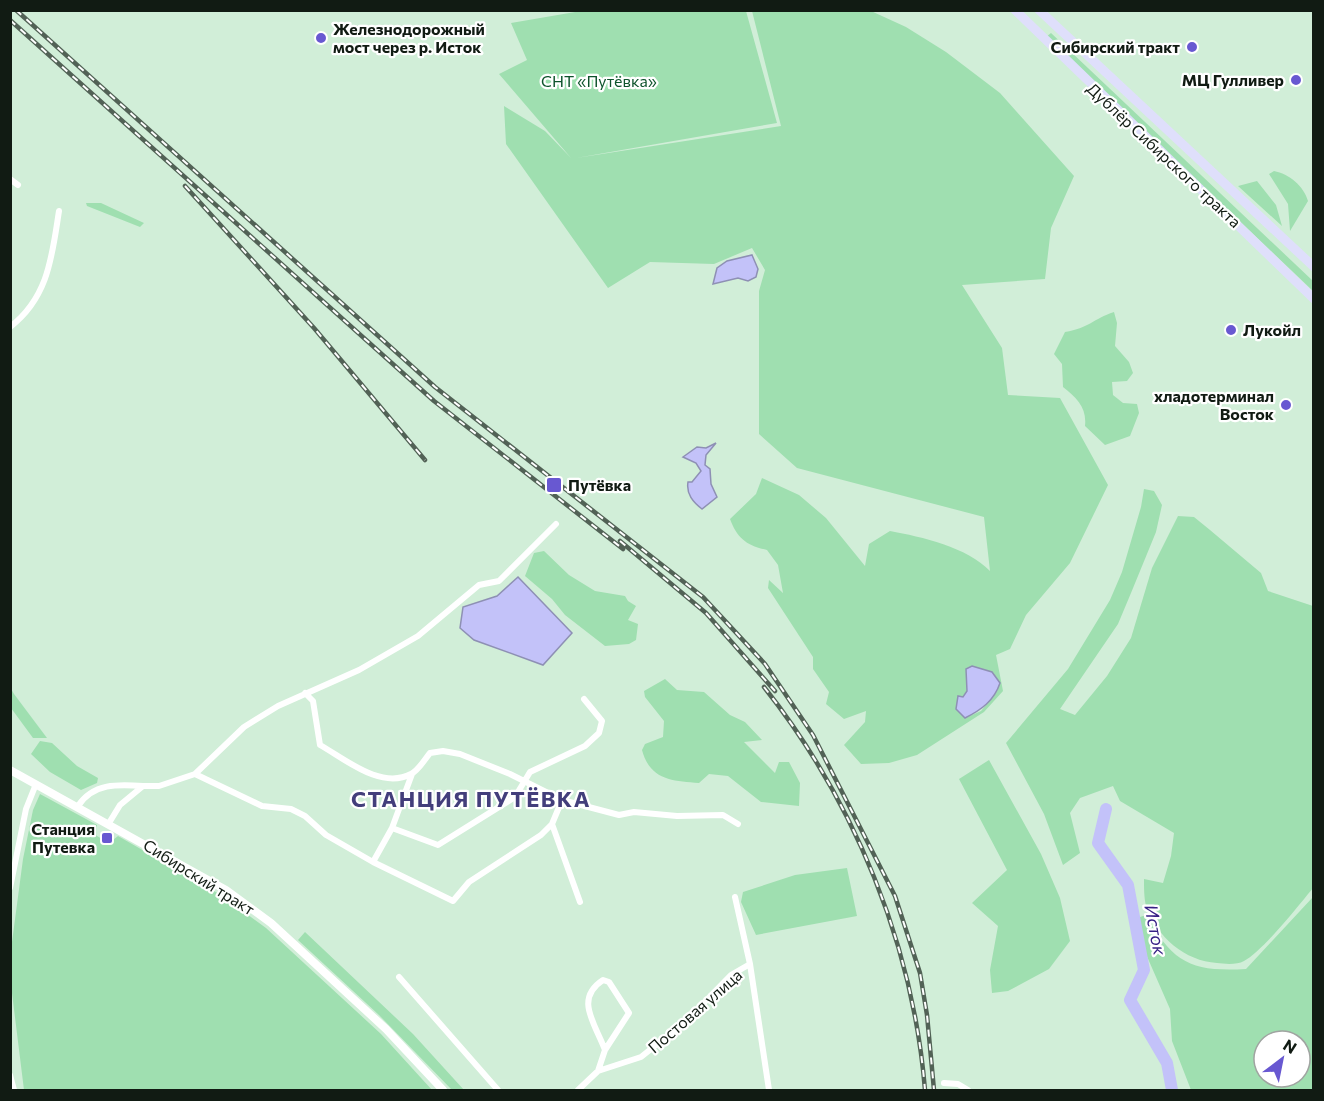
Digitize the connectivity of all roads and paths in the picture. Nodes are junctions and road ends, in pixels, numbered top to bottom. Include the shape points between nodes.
1 (1015, 10) edge
2 (1040, 10) edge
3 (10, 179) edge
4 (18, 186) dead end
5 (59, 211) dead end
6 (1314, 267) edge
7 (1314, 299) edge
8 (10, 327) edge
9 (556, 524) dead end
10 (305, 693) junction
11 (584, 699) dead end
12 (10, 770) edge
13 (195, 774) junction
14 (412, 774) junction
15 (524, 782) junction
16 (36, 784) junction
17 (143, 786) junction
18 (562, 800) junction
19 (78, 806) junction
20 (110, 823) junction
21 (552, 824) junction
22 (738, 824) dead end
23 (392, 828) junction
24 (374, 862) junction
25 (10, 888) edge
26 (735, 897) dead end
27 (580, 902) dead end
28 (750, 964) junction
29 (399, 977) dead end
30 (605, 1050) junction
31 (598, 1071) junction
32 (10, 1075) edge
33 (944, 1083) dead end
34 (14, 1090) edge
35 (443, 1090) edge
36 (498, 1090) edge
37 (578, 1090) edge
38 (769, 1090) edge
39 (968, 1090) edge

1 - 7 main road, Дублёр Сибирского тракта
2 - 6 main road, Дублёр Сибирского тракта
3 - 4 street
5 - 8 street via 49,275 24,316
9 - 10 street via 499,581 479,585 418,636 359,670
10 - 13 street via 244,727
10 - 14 street via 313,701 320,745 366,772 390,778
11 - 15 street via 602,721 599,733 585,746 530,772
12 - 16 main road, Сибирский тракт
13 - 17 street via 159,786
13 - 24 street via 262,806 291,809 326,835
14 - 15 street via 430,753 443,751 488,764
14 - 23 street
15 - 18 street
15 - 23 street via 515,797 438,845
16 - 19 main road, Сибирский тракт
16 - 25 street via 26,809
17 - 19 street via 115,784 94,790
17 - 20 street via 120,805
18 - 21 street
18 - 22 street via 619,815 723,815
19 - 20 main road, Сибирский тракт
20 - 35 main road, Сибирский тракт via 226,890 271,923 386,1029
21 - 24 street via 469,882 453,901
21 - 27 street
23 - 24 street
26 - 28 street
28 - 31 street, Постовая улица via 731,975 686,1021 641,1057
28 - 38 street
29 - 36 street
30 - 30 street via 586,999 603,980 609,982 629,1013
30 - 31 street
31 - 37 street, Постовая улица
32 - 34 street
33 - 39 street

